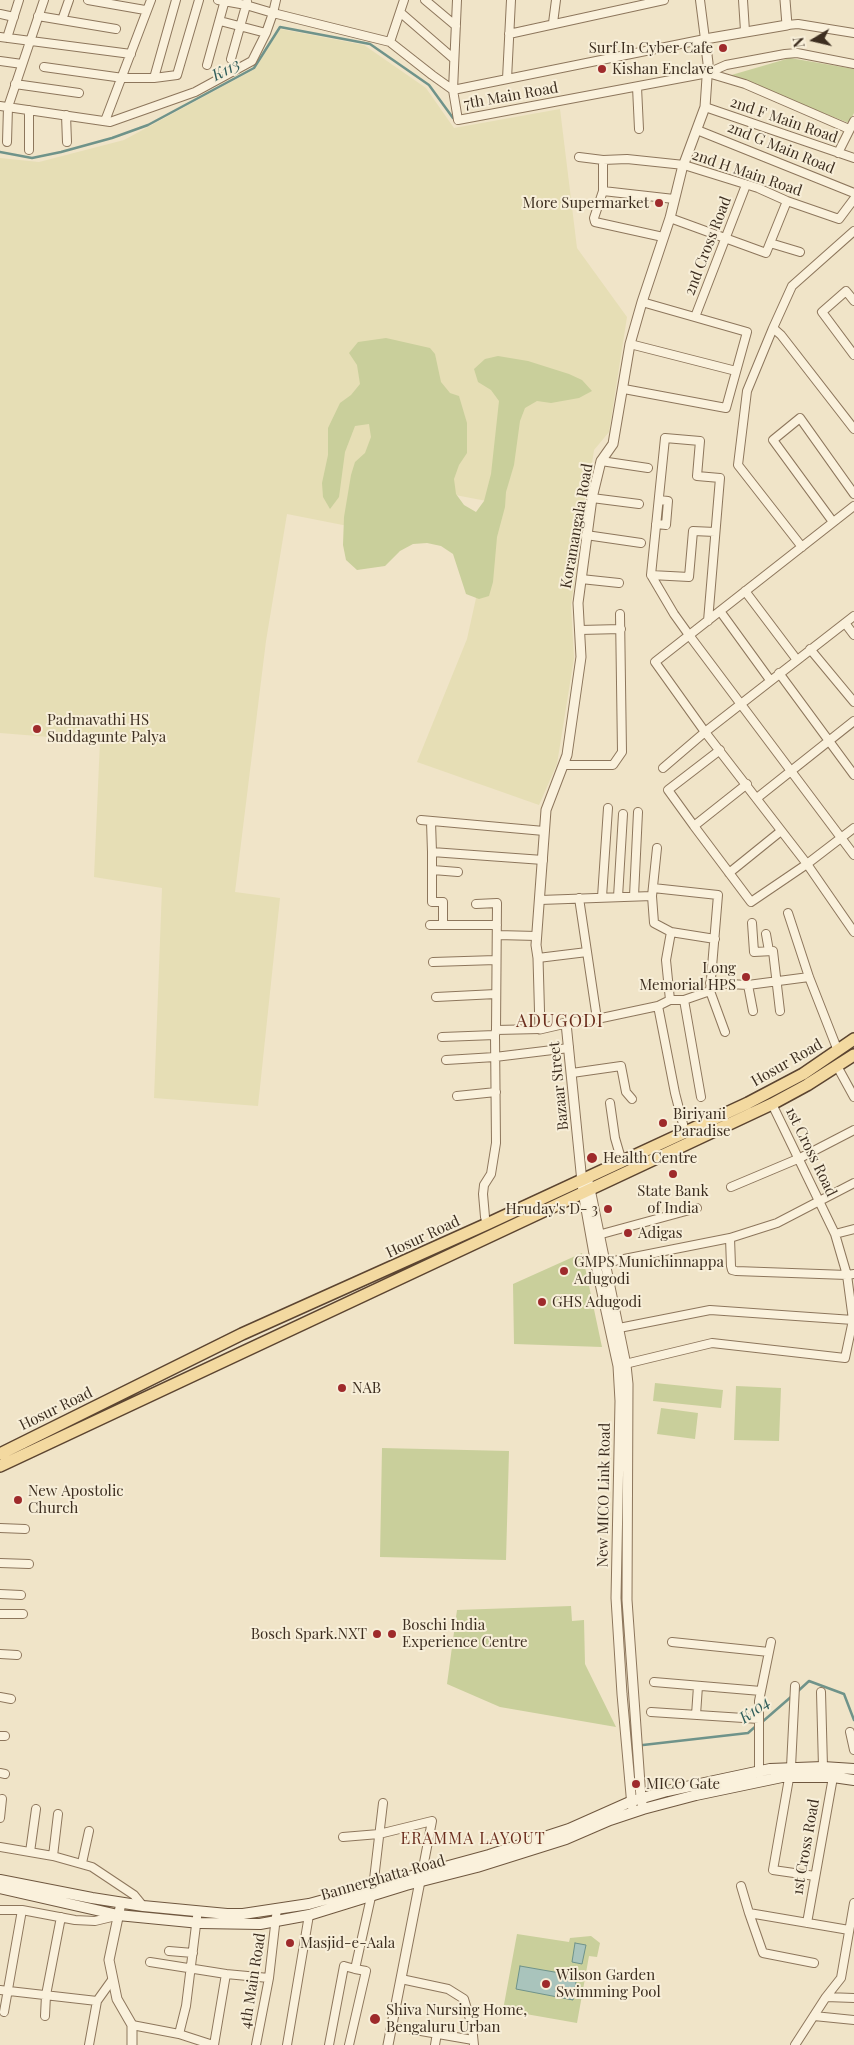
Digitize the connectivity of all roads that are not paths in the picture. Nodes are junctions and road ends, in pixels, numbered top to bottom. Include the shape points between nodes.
1 (19, 0) edge
2 (41, 0) edge
3 (69, 0) edge
4 (88, 0) edge
5 (151, 0) edge
6 (176, 0) edge
7 (199, 0) edge
8 (222, 0) edge
9 (276, 0) edge
10 (404, 0) edge
11 (425, 0) edge
12 (457, 0) edge
13 (511, 0) edge
14 (556, 0) edge
15 (664, 0) edge
16 (700, 0) edge
17 (742, 0) edge
18 (785, 0) edge
19 (247, 2) edge
20 (145, 10) junction
21 (273, 13) junction
22 (401, 13) junction
23 (0, 14) edge
24 (14, 16) junction
25 (38, 16) junction
26 (62, 20) junction
27 (220, 21) junction
28 (553, 23) junction
29 (787, 25) junction
30 (240, 26) junction
31 (456, 26) junction
32 (116, 29) dead end
33 (745, 31) junction
34 (266, 33) junction
35 (854, 33) edge
36 (509, 34) junction
37 (4, 37) edge
38 (31, 40) junction
39 (705, 40) junction
40 (390, 42) junction
41 (131, 54) junction
42 (231, 59) dead end
43 (454, 59) junction
44 (0, 61) edge
45 (22, 64) junction
46 (854, 64) edge
47 (207, 65) dead end
48 (44, 66) dead end
49 (708, 74) junction
50 (123, 78) junction
51 (154, 78) junction
52 (507, 79) junction
53 (15, 84) junction
54 (637, 87) junction
55 (453, 90) junction
56 (79, 93) dead end
57 (4, 106) edge
58 (706, 107) junction
59 (29, 110) junction
60 (66, 115) junction
61 (105, 121) junction
62 (854, 121) edge
63 (639, 129) dead end
64 (849, 129) junction
65 (697, 130) junction
66 (7, 142) dead end
67 (67, 142) dead end
68 (28, 150) dead end
69 (838, 153) junction
70 (579, 158) dead end
71 (854, 158) edge
72 (602, 160) junction
73 (684, 165) junction
74 (746, 185) junction
75 (603, 191) junction
76 (854, 192) edge
77 (674, 199) junction
78 (854, 199) edge
79 (787, 201) junction
80 (670, 218) junction
81 (854, 225) edge
82 (854, 231) edge
83 (663, 237) junction
84 (726, 240) junction
85 (770, 243) junction
86 (800, 252) dead end
87 (854, 301) edge
88 (642, 302) junction
89 (694, 317) junction
90 (773, 328) junction
91 (630, 344) junction
92 (854, 355) edge
93 (736, 371) junction
94 (624, 389) junction
95 (854, 429) edge
96 (601, 461) junction
97 (648, 468) dead end
98 (854, 494) edge
99 (592, 498) junction
100 (639, 504) dead end
101 (854, 506) edge
102 (834, 522) junction
103 (715, 532) junction
104 (586, 535) junction
105 (641, 543) dead end
106 (802, 547) junction
107 (651, 575) junction
108 (581, 579) junction
109 (619, 583) dead end
110 (745, 591) junction
111 (720, 611) junction
112 (620, 614) dead end
113 (854, 616) edge
114 (708, 621) junction
115 (845, 623) junction
116 (620, 629) junction
117 (580, 630) junction
118 (854, 635) edge
119 (689, 636) junction
120 (810, 650) junction
121 (797, 660) junction
122 (779, 673) junction
123 (770, 680) junction
124 (854, 702) edge
125 (740, 704) junction
126 (854, 721) edge
127 (705, 732) junction
128 (828, 741) junction
129 (720, 750) junction
130 (564, 765) junction
131 (663, 768) dead end
132 (790, 772) junction
133 (854, 775) edge
134 (746, 784) junction
135 (757, 798) junction
136 (608, 808) dead end
137 (638, 812) dead end
138 (622, 814) dead end
139 (421, 820) dead end
140 (432, 822) junction
141 (694, 826) junction
142 (854, 828) edge
143 (544, 831) junction
144 (781, 831) junction
145 (841, 838) junction
146 (657, 848) dead end
147 (432, 852) junction
148 (854, 855) edge
149 (543, 860) junction
150 (807, 864) junction
151 (433, 870) junction
152 (458, 872) dead end
153 (729, 873) junction
154 (653, 892) junction
155 (634, 896) junction
156 (602, 897) junction
157 (618, 897) junction
158 (579, 898) junction
159 (540, 900) junction
160 (476, 904) dead end
161 (788, 913) dead end
162 (752, 922) dead end
163 (430, 925) dead end
164 (444, 925) junction
165 (497, 925) junction
166 (671, 932) junction
167 (854, 932) edge
168 (766, 934) dead end
169 (497, 935) junction
170 (537, 936) junction
171 (714, 938) junction
172 (769, 950) junction
173 (587, 952) junction
174 (538, 958) junction
175 (496, 960) junction
176 (433, 962) dead end
177 (809, 977) junction
178 (776, 981) junction
179 (748, 985) junction
180 (710, 987) junction
181 (496, 994) junction
182 (436, 997) dead end
183 (670, 1000) junction
184 (684, 1000) junction
185 (658, 1006) junction
186 (780, 1011) dead end
187 (752, 1012) dead end
188 (597, 1019) junction
189 (566, 1024) junction
190 (540, 1029) junction
191 (496, 1032) junction
192 (725, 1032) dead end
193 (442, 1037) dead end
194 (854, 1039) edge
195 (569, 1048) junction
196 (838, 1051) junction
197 (854, 1055) edge
198 (495, 1058) junction
199 (446, 1060) dead end
200 (837, 1066) junction
201 (572, 1074) junction
202 (496, 1092) junction
203 (457, 1096) dead end
204 (702, 1097) dead end
205 (854, 1097) edge
206 (632, 1100) dead end
207 (610, 1103) dead end
208 (772, 1104) junction
209 (854, 1130) edge
210 (685, 1132) junction
211 (800, 1158) junction
212 (622, 1162) junction
213 (854, 1183) edge
214 (586, 1185) junction
215 (731, 1187) dead end
216 (820, 1200) junction
217 (698, 1208) dead end
218 (488, 1224) junction
219 (854, 1229) edge
220 (835, 1234) junction
221 (598, 1235) junction
222 (730, 1238) junction
223 (604, 1263) junction
224 (850, 1274) edge
225 (853, 1320) junction
226 (614, 1330) junction
227 (622, 1365) junction
228 (0, 1454) edge
229 (0, 1466) edge
230 (0, 1528) edge
231 (25, 1529) dead end
232 (0, 1563) edge
233 (29, 1564) dead end
234 (0, 1594) edge
235 (21, 1595) dead end
236 (0, 1614) edge
237 (23, 1614) dead end
238 (672, 1642) dead end
239 (771, 1642) dead end
240 (769, 1652) junction
241 (0, 1654) edge
242 (17, 1655) dead end
243 (654, 1682) dead end
244 (698, 1686) junction
245 (795, 1686) dead end
246 (761, 1691) junction
247 (821, 1692) dead end
248 (0, 1697) edge
249 (11, 1698) dead end
250 (651, 1712) dead end
251 (696, 1715) junction
252 (759, 1722) junction
253 (850, 1732) dead end
254 (854, 1750) edge
255 (822, 1767) junction
256 (854, 1769) edge
257 (759, 1771) junction
258 (791, 1772) junction
259 (833, 1777) junction
260 (854, 1780) edge
261 (759, 1782) junction
262 (2, 1799) dead end
263 (636, 1800) junction
264 (383, 1803) dead end
265 (36, 1808) dead end
266 (638, 1811) junction
267 (58, 1814) dead end
268 (0, 1818) edge
269 (90, 1831) dead end
270 (380, 1834) junction
271 (344, 1837) dead end
272 (552, 1839) junction
273 (0, 1847) edge
274 (30, 1852) junction
275 (53, 1856) junction
276 (82, 1863) junction
277 (815, 1876) junction
278 (421, 1877) junction
279 (0, 1880) edge
280 (741, 1886) dead end
281 (0, 1888) edge
282 (372, 1892) junction
283 (121, 1903) junction
284 (854, 1903) edge
285 (143, 1906) junction
286 (277, 1908) junction
287 (0, 1910) edge
288 (22, 1910) junction
289 (198, 1911) junction
290 (749, 1913) junction
291 (118, 1915) junction
292 (309, 1915) junction
293 (60, 1917) junction
294 (276, 1922) junction
295 (196, 1923) junction
296 (807, 1923) junction
297 (849, 1930) junction
298 (169, 1951) dead end
299 (193, 1953) junction
300 (150, 1962) dead end
301 (814, 1963) dead end
302 (355, 1968) junction
303 (192, 1969) junction
304 (226, 1974) junction
305 (269, 1978) junction
306 (401, 1979) junction
307 (112, 1980) junction
308 (3, 1990) edge
309 (46, 1995) junction
310 (826, 1996) junction
311 (854, 1998) edge
312 (97, 2001) junction
313 (4, 2012) dead end
314 (45, 2016) dead end
315 (814, 2016) junction
316 (854, 2020) edge
317 (132, 2025) junction
318 (392, 2026) junction
319 (437, 2033) junction
320 (179, 2034) junction
321 (474, 2043) edge
322 (89, 2045) edge
323 (132, 2045) edge
324 (214, 2045) edge
325 (256, 2045) edge
326 (287, 2045) edge
327 (330, 2045) edge
328 (349, 2045) edge
329 (388, 2045) edge
330 (435, 2045) edge
331 (796, 2045) edge

1 - 24 street
2 - 25 street
3 - 26 street
4 - 20 street
5 - 20 street
6 - 51 street
7 - 51 street via 177,75
8 - 19 street, 7th Main Road
8 - 27 street
9 - 21 street
10 - 22 street
11 - 31 street
12 - 31 street
13 - 36 street
14 - 28 street
15 - 28 street
16 - 39 street
17 - 33 street
18 - 29 street
19 - 21 street, 7th Main Road
19 - 30 street
20 - 41 street
21 - 34 street
21 - 40 street, 7th Main Road
22 - 40 street
22 - 43 street
23 - 24 street
24 - 37 street
25 - 26 street
25 - 38 street
26 - 32 street
27 - 30 street
27 - 47 street
28 - 36 street
29 - 33 street
29 - 35 street
30 - 34 street
30 - 42 street
31 - 43 street
33 - 39 street
34 - 61 street via 252,61 195,92
36 - 52 street
37 - 38 street
38 - 41 street
38 - 45 street
39 - 49 street, Koramangala Road
39 - 52 street
40 - 55 street, 7th Main Road
41 - 50 street
43 - 55 street
44 - 45 street
45 - 53 street
46 - 49 street via 797,53 726,65
48 - 50 street
49 - 54 street, 7th Main Road
49 - 58 street, Koramangala Road
49 - 64 street via 745,84
50 - 51 street
50 - 61 street
52 - 55 street
53 - 56 street
53 - 57 street
54 - 55 street, 7th Main Road via 458,120
54 - 63 street
57 - 59 street
57 - 66 street
58 - 65 street, Koramangala Road
58 - 69 street, 2nd F Main Road
59 - 60 street
59 - 68 street
60 - 61 street
60 - 67 street
62 - 64 street
64 - 69 street
65 - 73 street, Koramangala Road
65 - 76 street, 2nd G Main Road
69 - 71 street, 2nd F Main Road
70 - 72 street, 2nd H Main Road
72 - 73 street, 2nd H Main Road via 627,159
72 - 75 street
73 - 74 street, 2nd H Main Road
73 - 77 street, Koramangala Road
74 - 79 street, 2nd H Main Road
74 - 84 street, 2nd Cross Road
75 - 77 street
75 - 83 street via 595,222
77 - 80 street, Koramangala Road
78 - 79 street, 2nd H Main Road via 839,219
79 - 85 street
80 - 83 street, Koramangala Road
80 - 84 street
81 - 82 street
82 - 90 street via 792,286
83 - 88 street, Koramangala Road
84 - 85 street via 766,253
84 - 89 street, 2nd Cross Road
85 - 86 street
87 - 92 street via 846,291 822,312
88 - 89 street
88 - 91 street, Koramangala Road
89 - 93 street via 747,332
90 - 95 street
90 - 106 street via 747,391 738,466
91 - 93 street
91 - 94 street, Koramangala Road
93 - 94 street via 726,408
94 - 96 street, Koramangala Road via 613,444
96 - 97 street
96 - 99 street, Koramangala Road
98 - 102 street via 800,418 773,440
99 - 100 street
99 - 104 street, Koramangala Road
101 - 102 street
102 - 106 street
103 - 107 street via 693,531 689,577
103 - 107 street via 720,478 697,476 700,441 665,438
103 - 114 street
104 - 105 street
104 - 108 street, Koramangala Road
106 - 110 street
107 - 119 street
108 - 109 street
108 - 117 street, Koramangala Road via 578,603
110 - 111 street
110 - 121 street
111 - 114 street
111 - 123 street
112 - 116 street
113 - 115 street
114 - 119 street
115 - 118 street
115 - 120 street
116 - 117 street
116 - 130 street via 622,752 613,765
117 - 130 street, Koramangala Road via 582,656
119 - 125 street
119 - 127 street via 655,662
120 - 121 street
120 - 124 street
121 - 122 street
122 - 123 street
122 - 128 street
123 - 125 street
125 - 127 street
125 - 132 street
126 - 128 street
127 - 129 street
127 - 131 street
128 - 132 street
128 - 133 street
129 - 134 street
129 - 141 street via 668,790
130 - 143 street, Koramangala Road via 546,810
132 - 135 street
132 - 145 street
134 - 135 street
134 - 141 street
135 - 144 street
136 - 156 street
137 - 155 street
138 - 157 street
139 - 140 street
140 - 143 street
140 - 147 street
141 - 153 street
142 - 145 street
143 - 149 street, Koramangala Road
144 - 150 street
144 - 153 street
145 - 148 street
145 - 150 street
146 - 154 street
147 - 149 street
147 - 151 street
149 - 159 street, Koramangala Road
150 - 153 street via 751,902
150 - 167 street
151 - 152 street
151 - 164 street via 432,902 443,902
154 - 155 street
154 - 166 street via 654,923
154 - 171 street via 718,896
155 - 157 street
156 - 157 street
156 - 158 street
158 - 159 street
158 - 173 street
159 - 170 street, Koramangala Road
160 - 165 street via 497,903
161 - 177 street
162 - 172 street via 754,952
163 - 164 street
164 - 165 street
165 - 169 street
166 - 171 street
166 - 183 street via 666,960
168 - 172 street
169 - 170 street
169 - 175 street
170 - 174 street, Koramangala Road
171 - 180 street
172 - 178 street via 774,950
173 - 174 street
173 - 188 street
174 - 190 street, Koramangala Road
175 - 176 street
175 - 181 street
177 - 178 street
177 - 196 street
178 - 179 street
178 - 186 street
179 - 180 street
179 - 187 street
180 - 184 street
180 - 192 street
181 - 182 street
181 - 191 street
183 - 184 street
183 - 185 street
184 - 204 street
185 - 188 street
185 - 210 street
188 - 189 street
189 - 190 street
189 - 195 street, Bazaar Street
190 - 191 street
191 - 193 street
191 - 198 street
194 - 196 main road, Hosur Road
195 - 198 street
195 - 201 street, Bazaar Street
196 - 210 main road, Hosur Road via 786,1084
197 - 200 main road, Hosur Road
198 - 199 street
198 - 202 street
200 - 205 street
200 - 208 main road, Hosur Road via 808,1086
201 - 206 street via 621,1066 626,1092
201 - 214 street, Bazaar Street
202 - 203 street
202 - 218 street via 496,1143 491,1174 483,1194
207 - 212 street
208 - 211 street, 1st Cross Road
208 - 214 main road, Hosur Road
209 - 211 street
210 - 212 main road, Hosur Road
211 - 215 street
211 - 216 street, 1st Cross Road
212 - 214 main road, Hosur Road
213 - 216 street
214 - 218 main road, Hosur Road
214 - 221 street, New MICO Link Road
214 - 226 street, New MICO Link Road
214 - 229 main road, Hosur Road
216 - 220 street, 1st Cross Road
216 - 222 street via 777,1223
217 - 221 street
218 - 228 main road, Hosur Road via 227,1341
219 - 220 street
220 - 224 street, 1st Cross Road
221 - 223 street, New MICO Link Road
222 - 223 street
222 - 224 street via 731,1266 736,1271
223 - 226 street, New MICO Link Road
224 - 225 street, 1st Cross Road
225 - 226 street via 710,1310
225 - 227 street, 1st Cross Road via 845,1358 712,1343
226 - 227 street, New MICO Link Road
227 - 263 street, New MICO Link Road via 616,1598 622,1694
230 - 231 street
232 - 233 street
234 - 235 street
236 - 237 street
238 - 240 street
239 - 240 street
240 - 246 street
241 - 242 street
243 - 244 street
244 - 246 street
244 - 251 street
245 - 258 street
246 - 252 street
247 - 255 street
248 - 249 street
250 - 251 street
251 - 252 street
252 - 257 street
253 - 254 street
255 - 256 main road, Bannerghatta Road
255 - 258 main road, Bannerghatta Road
257 - 258 main road, Bannerghatta Road
257 - 261 street
257 - 263 main road, Bannerghatta Road
258 - 259 main road, Bannerghatta Road
258 - 261 main road, Bannerghatta Road
258 - 277 street via 773,1870
259 - 260 main road, Bannerghatta Road
259 - 277 street, 1st Cross Road
261 - 266 main road, Bannerghatta Road
262 - 268 street
263 - 266 street, New MICO Link Road
263 - 272 main road, Bannerghatta Road
264 - 270 street
265 - 274 street
266 - 272 main road, Bannerghatta Road
267 - 275 street
269 - 276 street
270 - 271 street
270 - 278 street via 432,1821
270 - 282 street
272 - 278 main road, Bannerghatta Road
273 - 274 street
274 - 275 street
275 - 276 street
276 - 285 street via 119,1884
277 - 296 street, 1st Cross Road
278 - 282 main road, Bannerghatta Road
278 - 306 street
279 - 283 main road, Bannerghatta Road
280 - 290 street
281 - 291 main road, Bannerghatta Road
282 - 286 main road, Bannerghatta Road
282 - 292 main road, Bannerghatta Road
282 - 302 street
283 - 285 main road, Bannerghatta Road
283 - 291 street
284 - 297 street
285 - 289 main road, Bannerghatta Road
286 - 289 main road, Bannerghatta Road via 228,1914
286 - 294 street, 4th Main Road
287 - 288 street
288 - 293 street
288 - 308 street
289 - 295 street
290 - 296 street
290 - 301 street via 763,1953
291 - 293 street via 95,1920
291 - 295 main road, Bannerghatta Road
291 - 307 street via 110,1960
292 - 294 main road, Bannerghatta Road
292 - 326 street
293 - 309 street
294 - 295 main road, Bannerghatta Road
294 - 305 street, 4th Main Road
295 - 299 street
296 - 297 street
297 - 310 street via 840,1978
298 - 299 street
299 - 303 street
300 - 303 street
302 - 327 street via 344,1966
302 - 328 street via 366,1971
303 - 304 street
303 - 320 street
304 - 305 street
304 - 324 street
305 - 325 street, 4th Main Road
306 - 318 street
306 - 321 street via 448,1990 464,1999
307 - 312 street
307 - 317 street via 117,1999
308 - 309 street
308 - 313 street
309 - 312 street
309 - 314 street
310 - 311 street
310 - 315 street
312 - 322 street
315 - 316 street
315 - 331 street
317 - 320 street
317 - 323 street
318 - 319 street
318 - 329 street
319 - 321 street
319 - 330 street
320 - 324 street

